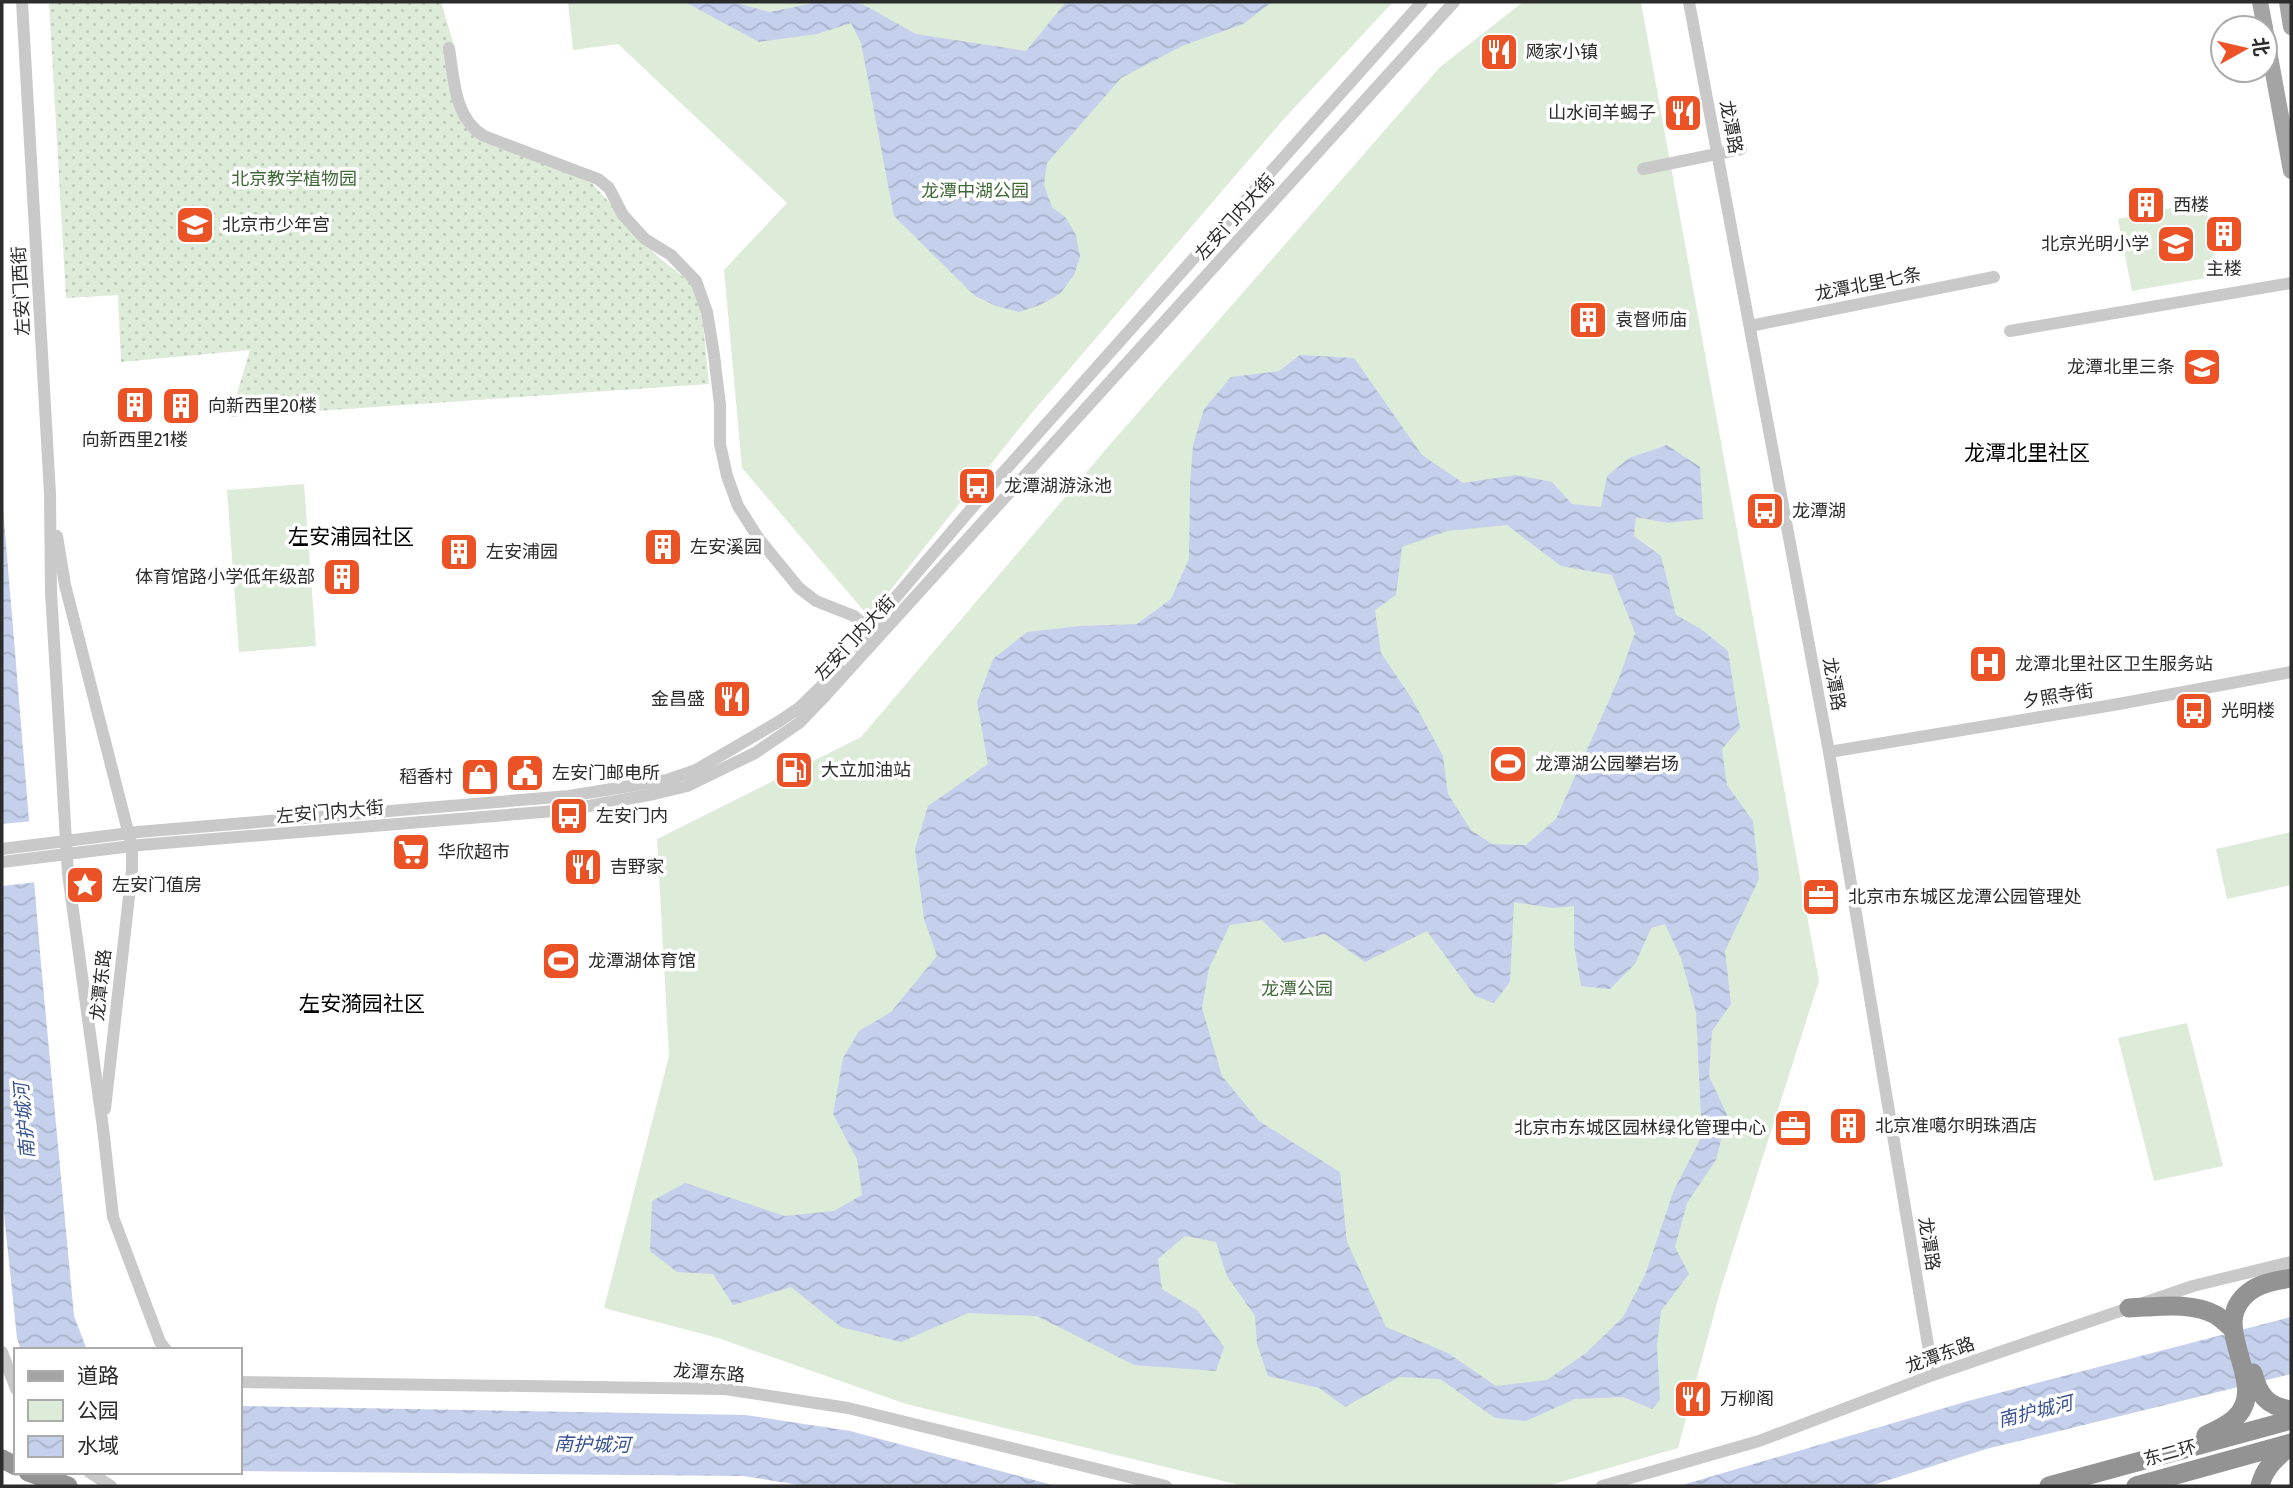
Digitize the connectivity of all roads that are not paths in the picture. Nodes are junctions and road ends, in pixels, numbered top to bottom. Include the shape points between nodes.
1 (22, 2) edge
2 (1422, 2) edge
3 (1454, 2) edge
4 (1689, 2) edge
5 (2287, 2) edge
6 (2291, 27) edge
7 (449, 48) dead end
8 (2275, 84) edge
9 (1741, 149) dead end
10 (1718, 154) junction
11 (1643, 169) dead end
12 (2291, 171) edge
13 (1994, 278) dead end
14 (2291, 283) edge
15 (1750, 326) junction
16 (2010, 331) dead end
17 (50, 494) junction
18 (875, 634) junction
19 (2291, 672) edge
20 (1829, 751) junction
21 (131, 840) junction
22 (65, 842) junction
23 (2, 849) edge
24 (67, 855) junction
25 (2, 862) edge
26 (103, 1128) junction
27 (2291, 1262) edge
28 (2291, 1278) edge
29 (2291, 1286) edge
30 (2129, 1308) junction
31 (2237, 1328) junction
32 (164, 1348) edge
33 (2, 1352) edge
34 (1933, 1376) junction
35 (242, 1382) edge
36 (14, 1384) edge
37 (2253, 1390) junction
38 (2291, 1410) edge
39 (2291, 1420) edge
40 (2291, 1444) edge
41 (2188, 1448) junction
42 (34, 1474) edge
43 (92, 1474) edge
44 (68, 1486) edge
45 (111, 1486) edge
46 (1166, 1486) edge
47 (1602, 1486) edge
48 (2049, 1486) edge
49 (2136, 1486) edge
50 (2260, 1486) edge

1 - 17 street, 左安门西街
2 - 18 street, 左安门内大街 via 983,495 884,611
3 - 18 street, 左安门内大街
4 - 10 street, 龙潭路
5 - 6 main road
7 - 18 street via 458,100 472,129 598,179 646,239 671,255 696,281 714,355 720,444 738,506 799,589 854,616
8 - 12 main road
9 - 10 street
10 - 11 street
10 - 15 street, 龙潭路
13 - 15 street, 龙潭北里七条
14 - 16 street
15 - 20 street, 龙潭路
17 - 21 street, 左安门西街 via 65,585
17 - 22 street, 左安门西街
18 - 21 street, 左安门内大街 via 799,708 734,750 667,780 569,796
19 - 20 street, 夕照寺街
20 - 34 street, 龙潭路
21 - 22 street, 左安门内大街
21 - 24 street, 左安门内大街
21 - 26 street, 龙潭东路 via 132,870
22 - 23 street, 左安门内大街
22 - 24 street, 龙潭东路
24 - 25 street, 左安门内大街
24 - 26 street, 龙潭东路
26 - 32 street, 龙潭东路 via 113,1217
27 - 30 street, 龙潭东路 via 2193,1286
28 - 31 highway via 2257,1287 2246,1295 2236,1308
29 - 31 highway via 2256,1300
30 - 31 highway via 2205,1310
30 - 34 street, 龙潭东路
31 - 37 highway
33 - 36 street
34 - 47 street, 龙潭东路 via 1759,1441
35 - 46 street, 龙潭东路 via 725,1389 848,1408
37 - 38 highway via 2271,1404
37 - 41 highway via 2235,1419
39 - 41 highway, 东二环
40 - 49 highway, 东二环
40 - 50 highway via 2274,1459
41 - 48 highway, 东二环
42 - 44 highway
43 - 45 street

